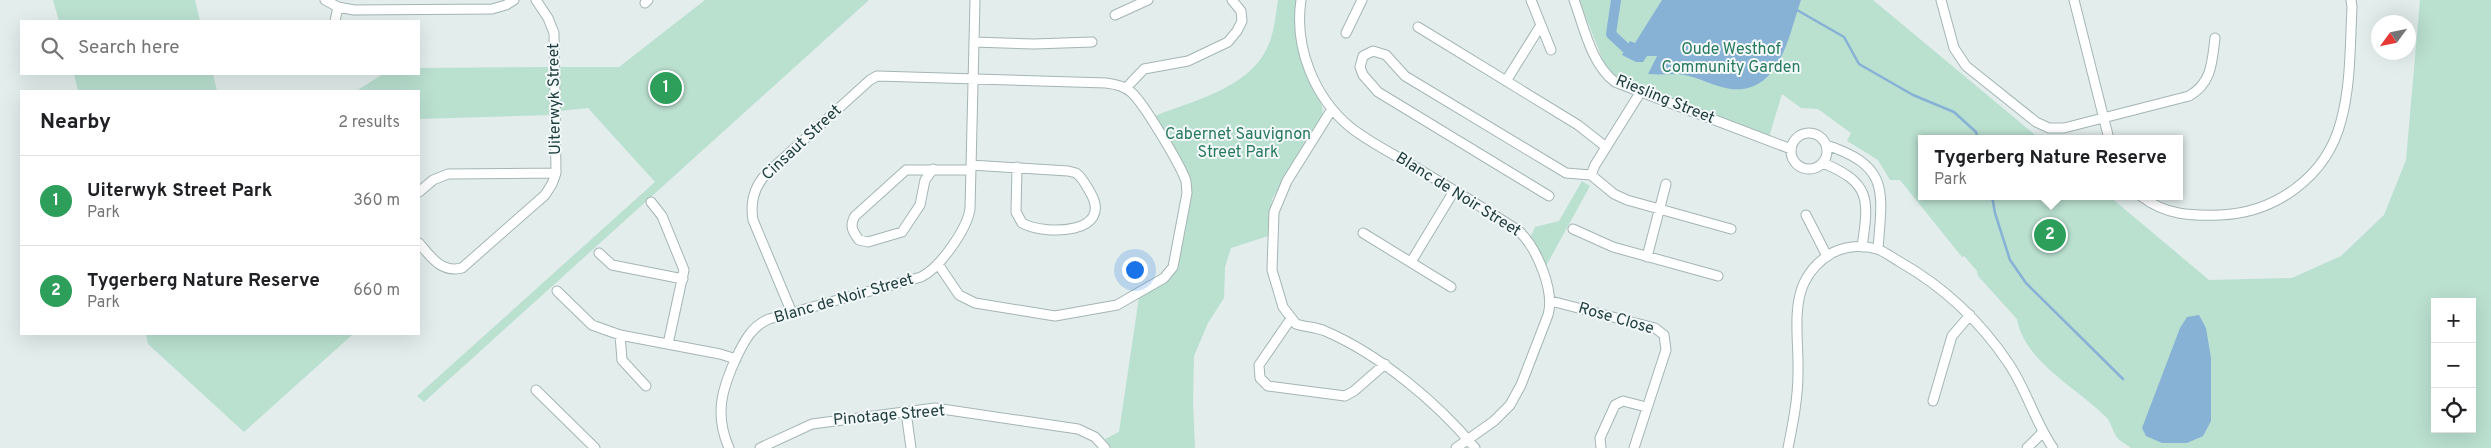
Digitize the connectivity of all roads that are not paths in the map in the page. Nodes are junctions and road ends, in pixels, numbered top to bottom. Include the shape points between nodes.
1 (324, 0) edge
2 (514, 0) edge
3 (536, 0) edge
4 (975, 0) edge
5 (1148, 0) edge
6 (1232, 0) edge
7 (1301, 0) edge
8 (1362, 0) edge
9 (1531, 0) edge
10 (1574, 0) edge
11 (1940, 0) edge
12 (2074, 0) edge
13 (2351, 0) edge
14 (338, 7) junction
15 (1115, 15) dead end
16 (335, 20) edge
17 (1541, 25) junction
18 (1418, 27) dead end
19 (1346, 33) dead end
20 (2215, 38) dead end
21 (974, 42) junction
22 (1092, 42) dead end
23 (1551, 50) dead end
24 (973, 78) junction
25 (1506, 81) junction
26 (1126, 88) junction
27 (1640, 92) junction
28 (1332, 109) junction
29 (2104, 118) junction
30 (2108, 135) edge
31 (1826, 145) junction
32 (1606, 146) junction
33 (1791, 149) junction
34 (1823, 163) junction
35 (1017, 167) junction
36 (971, 168) junction
37 (933, 170) junction
38 (556, 173) junction
39 (1591, 175) junction
40 (1666, 184) dead end
41 (420, 191) edge
42 (1454, 191) junction
43 (1549, 196) dead end
44 (2147, 200) edge
45 (651, 202) dead end
46 (1659, 209) junction
47 (1806, 215) dead end
48 (1731, 228) dead end
49 (1573, 229) dead end
50 (1363, 233) dead end
51 (420, 244) edge
52 (1862, 247) junction
53 (1878, 249) junction
54 (599, 253) dead end
55 (1827, 256) junction
56 (1647, 257) junction
57 (1411, 262) junction
58 (938, 264) junction
59 (1718, 276) dead end
60 (683, 279) junction
61 (1451, 287) dead end
62 (557, 291) dead end
63 (1551, 301) junction
64 (792, 312) junction
65 (1970, 315) junction
66 (1290, 320) junction
67 (620, 335) junction
68 (668, 344) junction
69 (736, 359) junction
70 (1385, 364) junction
71 (646, 386) dead end
72 (536, 390) dead end
73 (1933, 401) dead end
74 (1646, 407) junction
75 (906, 412) junction
76 (2042, 433) junction
77 (1468, 440) junction
78 (595, 448) edge
79 (729, 448) edge
80 (760, 448) edge
81 (911, 448) edge
82 (1106, 448) edge
83 (1456, 448) edge
84 (1475, 448) edge
85 (1601, 448) edge
86 (1634, 448) edge
87 (1788, 448) edge
88 (2028, 448) edge
89 (2053, 448) edge

1 - 14 street
2 - 14 street via 492,9 354,10
3 - 38 street, Uiterwyk Street via 554,34
4 - 21 street, Blanc de Noir Street
5 - 15 street
6 - 26 street via 1241,11 1242,21 1228,42 1188,61 1144,69
7 - 28 street, Blanc de Noir Street via 1300,34 1305,58 1316,85
8 - 19 street
9 - 17 street
10 - 27 street, Riesling Street via 1601,69 1615,82
11 - 29 street via 1951,41 1961,61 2030,119 2056,129
12 - 29 street
13 - 44 street via 2344,110 2331,148 2307,179 2273,202 2235,214 2182,215 2163,210
14 - 16 street
17 - 23 street
17 - 25 street
18 - 25 street
20 - 29 street via 2210,74 2194,93
21 - 22 street
21 - 24 street, Blanc de Noir Street
24 - 26 street, Cinsaut Street via 1106,83
24 - 36 street, Blanc de Noir Street
24 - 64 street, Cinsaut Street via 886,75 873,78 762,179 753,198 753,220
25 - 32 street
26 - 58 street via 1142,105 1187,185 1176,260 1164,278 1117,305 1055,316 971,302 959,295
27 - 32 street
27 - 33 street, Riesling Street
28 - 42 street, Blanc de Noir Street via 1359,133
28 - 66 street via 1287,182 1274,212 1272,270 1283,308
29 - 30 street
31 - 33 street via 1819,135 1807,133 1796,138
31 - 34 street via 1827,155
31 - 53 street via 1858,160 1870,169 1879,184 1882,209
32 - 39 street
33 - 34 street via 1792,158 1801,168 1815,169
34 - 52 street via 1847,174 1862,191 1867,207
35 - 35 street via 1076,172 1093,198 1095,209 1092,217 1081,226 1062,230 1022,223 1016,212
35 - 36 street
36 - 37 street
36 - 58 street, Blanc de Noir Street via 967,221
37 - 37 street via 925,180 920,205 904,230 868,242 859,240 851,228 855,216 906,170
38 - 41 street, Uiterwyk Street via 448,174 432,180
38 - 51 street, Uiterwyk Street via 545,196 467,266 454,270 441,266
39 - 43 street via 1566,173 1553,166 1405,76 1382,53 1373,51 1363,56 1360,70 1378,92
39 - 46 street via 1621,198
40 - 46 street
42 - 57 street
42 - 63 street, Blanc de Noir Street via 1524,236 1548,284
45 - 60 street via 662,216 681,260
46 - 48 street
46 - 56 street
47 - 55 street
49 - 56 street via 1613,247
50 - 57 street
52 - 53 street
52 - 55 street via 1846,248
53 - 65 street via 1922,274
54 - 60 street via 612,265
55 - 87 street via 1811,270 1799,298 1798,374
56 - 59 street
57 - 61 street
58 - 64 street, Blanc de Noir Street via 913,280
60 - 68 street
62 - 67 street via 585,320
63 - 74 street, Rose Close via 1655,328 1664,335 1666,350
63 - 77 street via 1514,398 1499,416
64 - 69 street, Blanc de Noir Street via 769,319 755,328
65 - 73 street via 1952,336
65 - 76 street via 2010,366 2026,393
66 - 70 street via 1325,331
66 - 70 street via 1259,365 1260,378 1268,386 1345,396
67 - 68 street
67 - 71 street via 622,360
68 - 69 street
69 - 79 street, Blanc de Noir Street via 724,383 722,396 722,428
70 - 77 street
72 - 78 street
74 - 85 street via 1623,401 1615,405 1600,438
74 - 86 street, Rose Close
75 - 80 street, Pinotage Street via 805,425
75 - 81 street
75 - 82 street, Pinotage Street via 944,408 1078,429 1095,437
76 - 88 street
76 - 89 street
77 - 83 street
77 - 84 street

